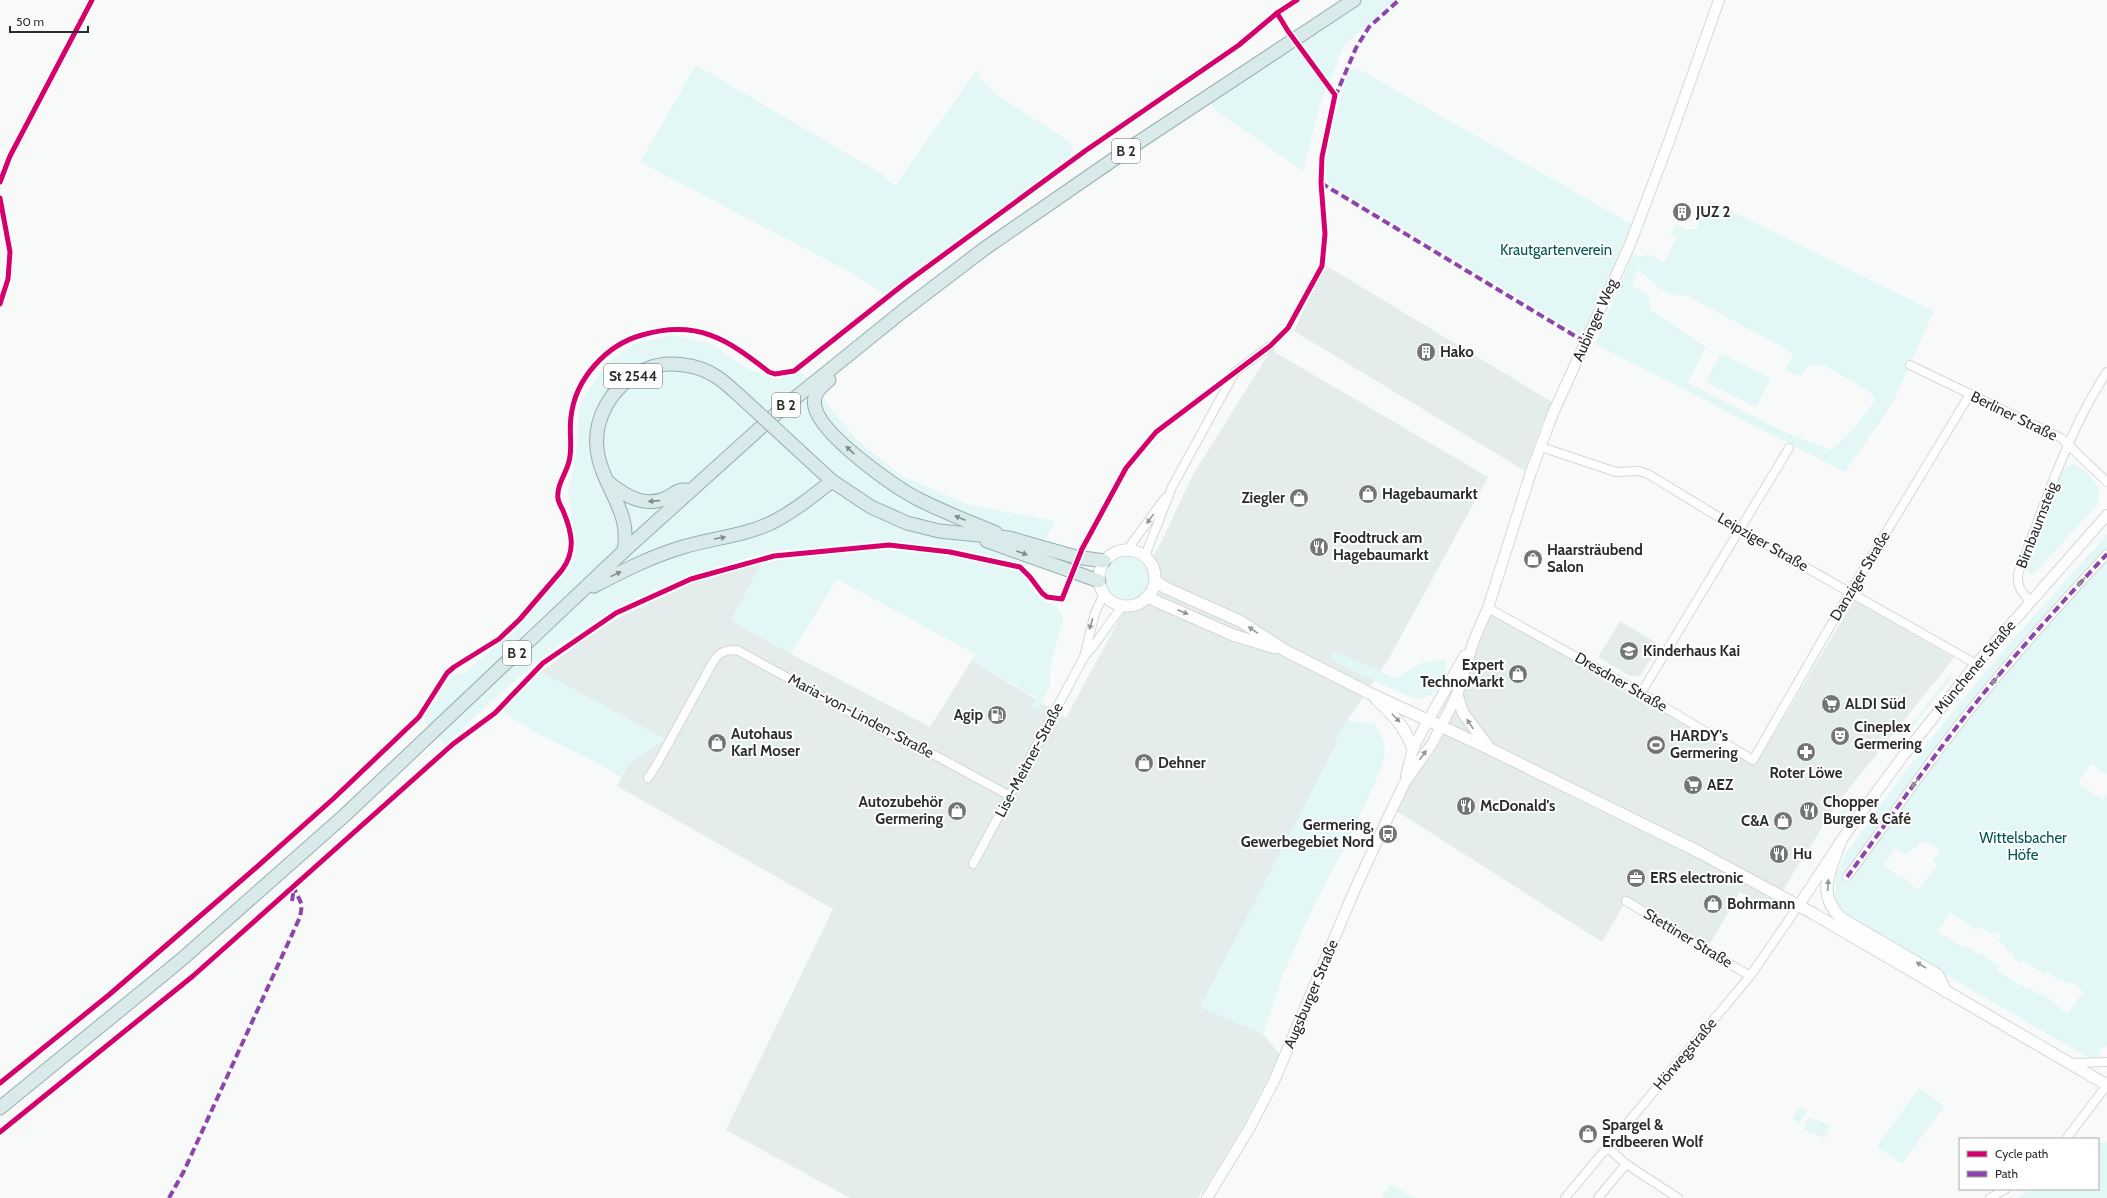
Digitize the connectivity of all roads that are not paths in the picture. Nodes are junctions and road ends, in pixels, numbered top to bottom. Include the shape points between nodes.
1 (1354, 0) edge
2 (1719, 0) edge
3 (1270, 346) dead end
4 (835, 365) junction
5 (1910, 365) dead end
6 (2107, 372) edge
7 (1970, 394) junction
8 (2069, 446) junction
9 (1541, 447) junction
10 (1790, 448) dead end
11 (608, 482) junction
12 (832, 482) junction
13 (2107, 482) edge
14 (1172, 488) junction
15 (690, 490) junction
16 (2107, 515) edge
17 (1740, 530) junction
18 (972, 535) junction
19 (1009, 538) junction
20 (1127, 550) junction
21 (624, 551) junction
22 (2107, 554) edge
23 (1145, 556) junction
24 (1104, 561) junction
25 (1099, 581) junction
26 (1155, 581) junction
27 (581, 592) junction
28 (1850, 592) junction
29 (1104, 594) junction
30 (1147, 597) junction
31 (2031, 602) junction
32 (1123, 606) junction
33 (1488, 608) junction
34 (1474, 640) junction
35 (1286, 651) junction
36 (1084, 657) junction
37 (1976, 664) junction
38 (1641, 692) junction
39 (1369, 693) junction
40 (1457, 694) junction
41 (1428, 719) junction
42 (1441, 726) junction
43 (1413, 749) junction
44 (1490, 749) junction
45 (1753, 760) joint
46 (648, 778) dead end
47 (1404, 784) junction
48 (1010, 796) junction
49 (1840, 843) junction
50 (973, 864) dead end
51 (1847, 878) dead end
52 (1626, 901) dead end
53 (1799, 905) junction
54 (1750, 976) junction
55 (1947, 992) junction
56 (2107, 1062) edge
57 (2070, 1063) junction
58 (2107, 1085) edge
59 (0, 1108) edge
60 (2067, 1138) edge
61 (1606, 1147) junction
62 (1626, 1164) junction
63 (2004, 1190) edge
64 (1207, 1198) edge
65 (1565, 1198) edge
66 (1598, 1198) edge
67 (1678, 1198) edge
68 (1990, 1198) edge

1 - 4 main road, B 2 via 1130,148 1002,237
2 - 9 street, Aubinger Weg via 1629,247 1553,413
3 - 14 street via 1234,372
4 - 15 main road, B 2
19 -> 4 main road via 940,510 894,486 832,433 817,413 815,397 819,388 832,377
5 - 7 street, Berliner Straße
6 - 8 street, Birnbaumsteig via 2095,390
7 - 8 street, Berliner Straße via 2061,438
7 - 28 street, Danziger Straße
8 - 13 street, Berliner Straße
8 - 31 street, Birnbaumsteig via 2018,574 2017,583
9 - 17 street, Leipziger Straße via 1616,472 1644,472
9 - 33 street, Aubinger Weg
10 - 17 street
11 - 12 main road, St 2544, bridge via 599,459 597,444 600,419 605,405 614,392 636,374 651,367 665,365 696,368 717,376
15 -> 11 main road via 679,490 662,500 649,502 628,496
11 - 21 main road via 626,528
12 - 18 main road, St 2544 via 871,507 907,523 939,531
27 -> 12 main road via 661,554 711,539 744,533 771,523 796,509
14 -> 20 street
14 - 23 street
15 - 21 main road, B 2
16 - 31 street, Münchener Straße
17 - 28 street, Leipziger Straße
17 - 38 street
18 - 19 main road, St 2544
18 -> 25 main road, St 2544
19 - 24 main road, St 2544 via 1076,557
20 - 23 main road
20 - 24 main road via 1118,551
21 - 27 main road, B 2
22 -> 51 street, Münchener Straße via 2007,665 1949,737
23 - 26 main road via 1153,567
24 - 25 main road
25 - 29 main road
26 - 30 main road
35 -> 26 main road via 1240,621
27 - 59 main road, B 2 via 310,846 181,960
28 - 37 street, Leipziger Straße
28 - 45 street, Danziger Straße
29 - 32 main road via 1111,601
29 -> 36 street, Lise-Meitner-Straße via 1095,613
30 - 32 main road via 1133,605
30 -> 35 main road via 1233,635
31 - 37 street, Münchener Straße
32 - 36 street, Lise-Meitner-Straße via 1109,622 1099,641
33 - 34 street, Aubinger Weg
33 - 38 street, Dresdner Straße
34 - 40 street, Aubinger Weg
34 - 41 street, Aubinger Weg
35 - 39 main road
36 - 48 street, Lise-Meitner-Straße
37 - 49 street, Münchener Straße via 1884,780
38 - 45 street, Dresdner Straße
39 - 41 main road
39 -> 43 main road via 1399,721 1406,730
40 - 42 street, Aubinger Weg
44 -> 40 main road via 1463,713
41 - 42 main road
41 - 43 street, Augsburger Straße
42 - 44 main road
47 -> 42 street, Augsburger Straße
43 - 47 street, Augsburger Straße
44 - 53 main road via 1697,851
46 - 48 street, Maria-von-Linden-Straße via 713,662 725,651 737,650
47 - 64 street, Augsburger Straße via 1354,889 1275,1079 1249,1129
48 - 50 street, Lise-Meitner-Straße
49 - 53 street, Münchener Straße
55 -> 49 main road via 1938,975 1841,918 1829,905 1827,881
52 - 54 street, Stettiner Straße
53 - 54 street, Hörwegstraße
53 - 55 main road
54 - 61 street, Hörwegstraße
55 - 57 main road
56 - 57 street
57 - 58 main road
58 - 60 street
61 - 62 street
61 - 65 street, Hörwegstraße
62 - 66 street
62 - 67 street
63 - 68 street

